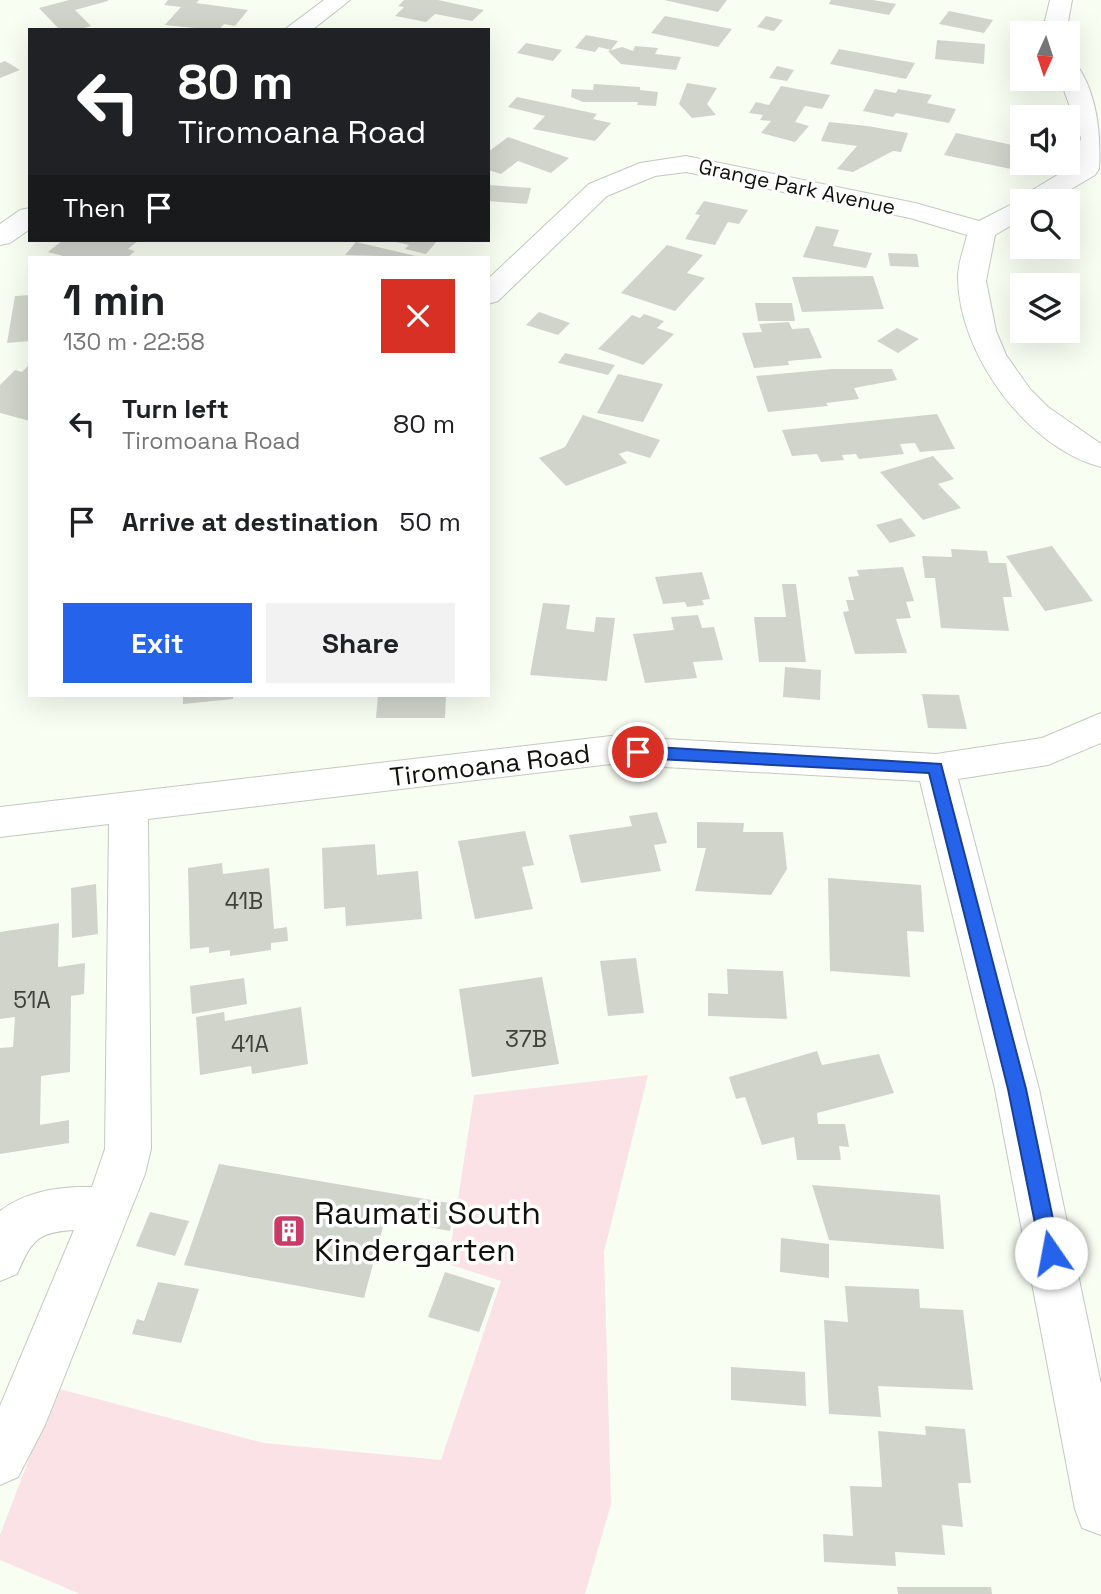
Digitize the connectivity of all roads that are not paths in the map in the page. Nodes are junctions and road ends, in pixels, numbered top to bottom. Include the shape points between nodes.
1 (339, 0) edge
2 (1061, 0) edge
3 (1057, 21) edge
4 (299, 28) edge
5 (1077, 91) edge
6 (1053, 189) edge
7 (1010, 215) edge
8 (28, 217) edge
9 (982, 231) junction
10 (0, 237) edge
11 (490, 293) edge
12 (1101, 457) edge
13 (1101, 727) edge
14 (936, 768) junction
15 (129, 807) junction
16 (0, 822) edge
17 (105, 1210) junction
18 (0, 1258) edge
19 (0, 1459) edge
20 (1101, 1509) edge

1 - 4 street
2 - 3 street
5 - 6 street via 1094,138 1086,169
7 - 9 street
8 - 10 street
9 - 11 street, Grange Park Avenue via 915,211 686,164 649,169 598,190
9 - 12 street via 972,274 978,321 991,358 1022,401 1065,438
13 - 14 street, Tiromoana Road via 1048,751
14 - 15 street, Tiromoana Road via 611,750
14 - 20 street via 1017,1089
15 - 16 street, Tiromoana Road
15 - 17 street via 128,1149
17 - 18 street via 45,1212 14,1229
17 - 19 street via 27,1407

